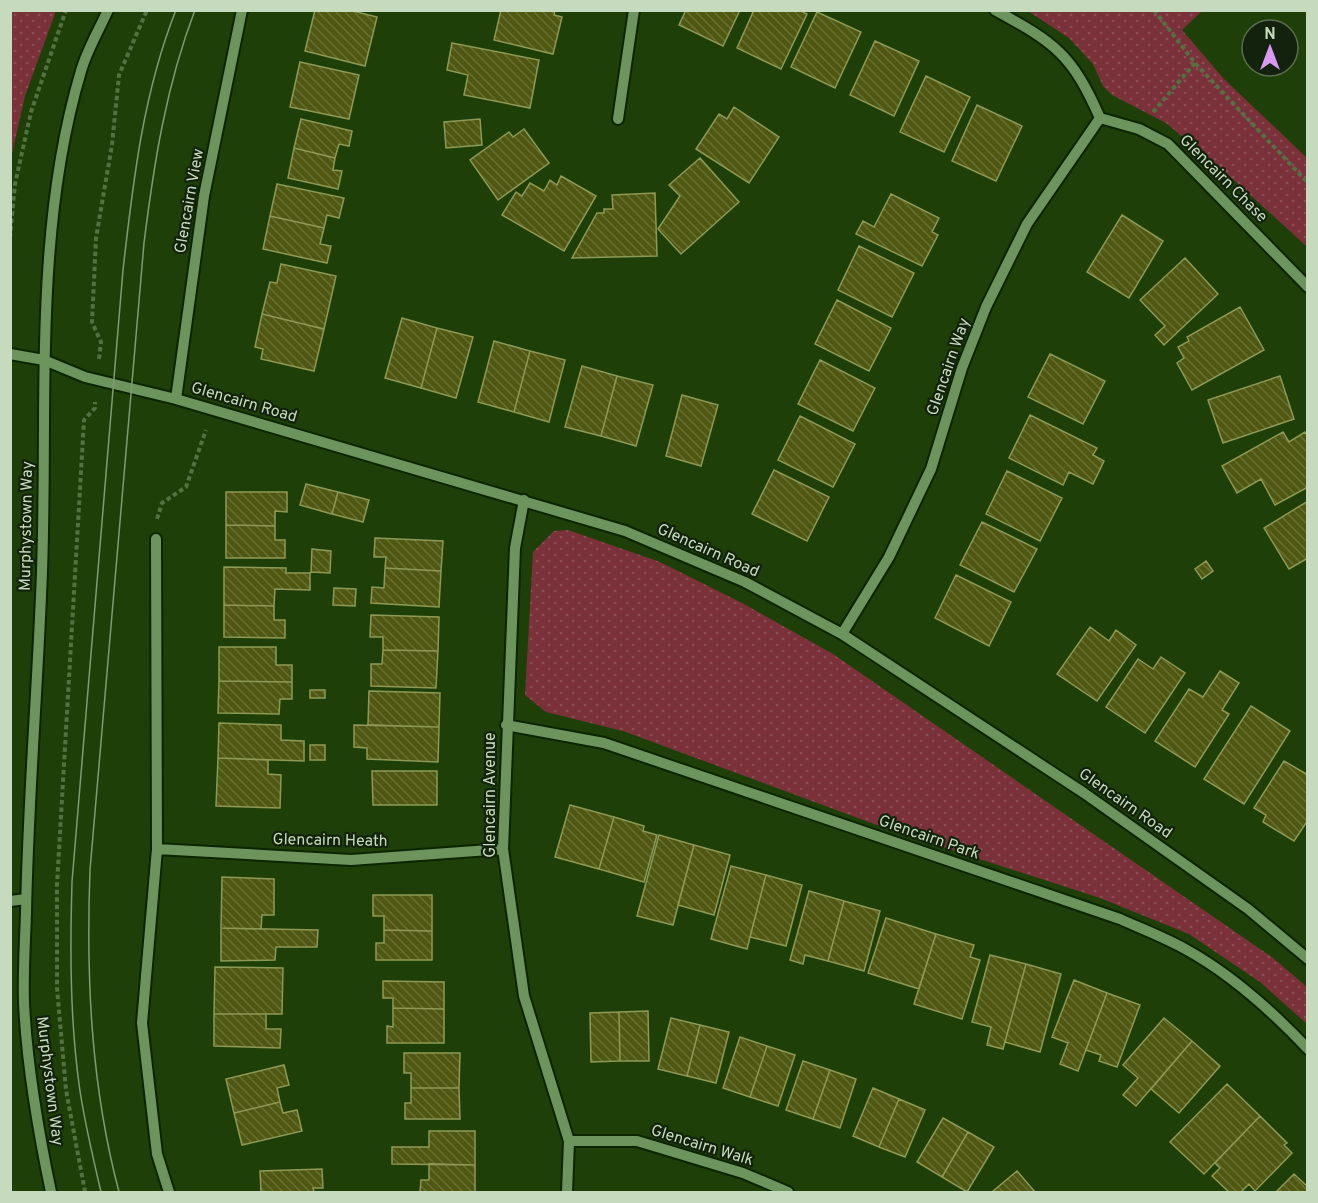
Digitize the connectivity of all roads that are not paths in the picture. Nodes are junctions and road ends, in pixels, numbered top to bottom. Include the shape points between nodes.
1 (108, 10) edge
2 (242, 10) edge
3 (634, 10) edge
4 (995, 10) edge
5 (1100, 118) junction
6 (618, 119) dead end
7 (1308, 286) edge
8 (10, 354) edge
9 (44, 360) junction
10 (176, 399) junction
11 (524, 500) junction
12 (156, 539) road end
13 (842, 634) junction
14 (506, 725) junction
15 (157, 849) junction
16 (503, 849) junction
17 (26, 899) junction
18 (10, 901) edge
19 (1308, 958) edge
20 (1308, 1049) edge
21 (569, 1142) junction
22 (51, 1192) edge
23 (169, 1192) edge
24 (567, 1192) edge
25 (788, 1192) edge

1 - 9 street, Murphystown Way via 82,67 60,158
2 - 10 street, Glencairn View via 204,196
3 - 6 street
4 - 5 street via 1035,33 1074,66
5 - 7 street, Glencairn Chase via 1139,129 1168,144
5 - 13 street, Glencairn Way via 1027,224 986,307 962,368 931,469 889,557
8 - 9 street, Glencairn Road
9 - 10 street, Glencairn Road via 97,381
9 - 17 street, Murphystown Way via 42,571
10 - 11 street, Glencairn Road
11 - 13 street, Glencairn Road via 625,531 745,582
11 - 14 street, Glencairn Avenue via 515,548
12 - 15 street
13 - 19 street, Glencairn Road via 1084,793 1248,909
14 - 16 street, Glencairn Avenue
14 - 20 street, Glencairn Park via 604,743 1120,919 1185,948 1216,967
15 - 16 street, Glencairn Heath via 351,860
15 - 23 street via 142,1023 157,1154
16 - 21 street, Glencairn Avenue via 524,996
17 - 18 street
17 - 22 street, Murphystown Way via 24,1001 29,1068
21 - 24 street, Glencairn Avenue
21 - 25 street, Glencairn Walk via 637,1142 743,1173

